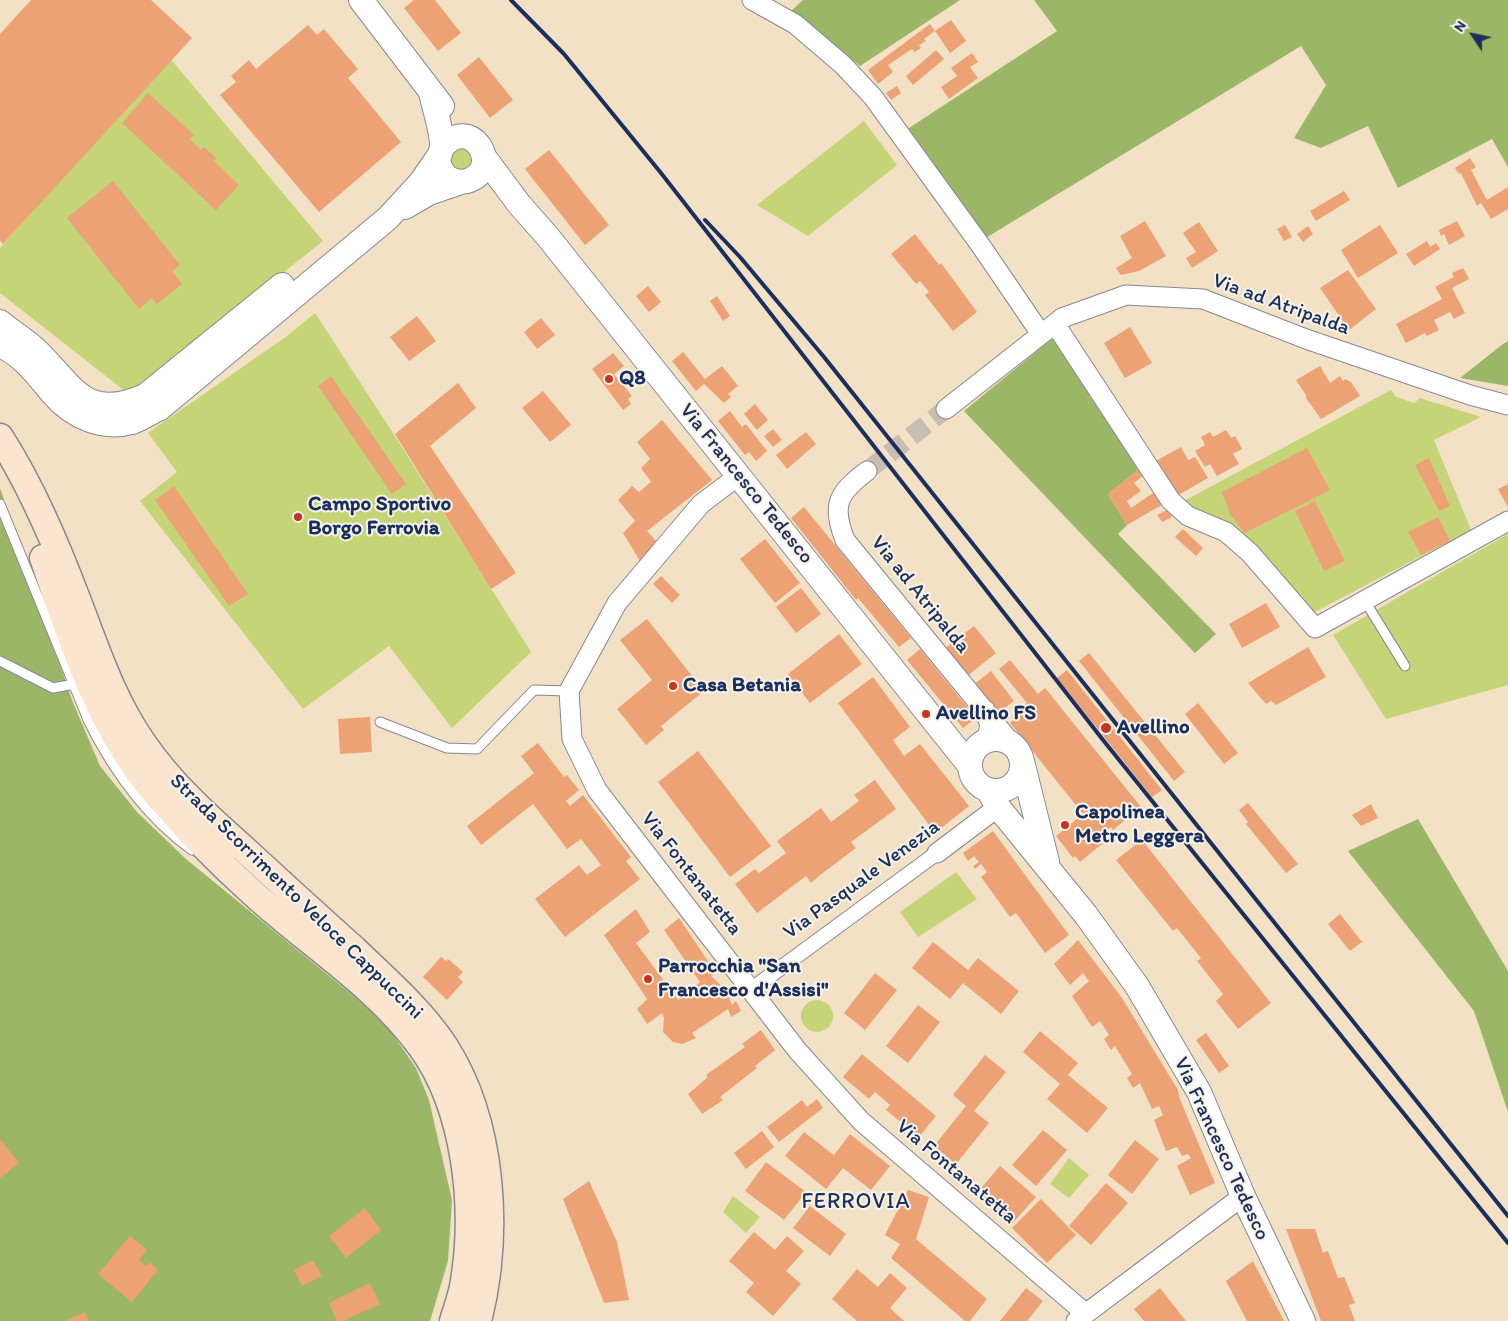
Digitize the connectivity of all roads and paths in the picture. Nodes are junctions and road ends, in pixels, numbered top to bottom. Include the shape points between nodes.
1 (361, 0) edge
2 (752, 0) edge
3 (431, 93) junction
4 (440, 151) junction
5 (474, 164) junction
6 (388, 218) junction
7 (0, 322) edge
8 (1048, 329) junction
9 (0, 345) edge
10 (0, 363) edge
11 (39, 377) junction
12 (1508, 405) edge
13 (946, 408) tunnel mouth
14 (0, 437) edge
15 (0, 464) edge
16 (867, 470) tunnel mouth
17 (738, 476) junction
18 (0, 504) edge
19 (1508, 521) edge
20 (1365, 601) junction
21 (0, 661) edge
22 (1405, 666) dead end
23 (74, 684) junction
24 (569, 691) junction
25 (985, 709) junction
26 (380, 722) dead end
27 (978, 752) junction
28 (1017, 752) junction
29 (993, 798) junction
30 (937, 853) joint
31 (1049, 871) junction
32 (254, 895) junction
33 (752, 989) junction
34 (1243, 1196) junction
35 (1081, 1317) edge
36 (453, 1321) edge
37 (478, 1321) edge
38 (1303, 1321) edge

1 - 3 street, Via Francesco Tedesco
2 - 8 street via 795,24 843,65 873,97 981,246
3 - 4 street, Via Francesco Tedesco
3 - 5 street, Via Francesco Tedesco
4 - 5 street, Via Francesco Tedesco via 454,137 461,136
4 - 5 street, Via Francesco Tedesco via 443,173 452,180
4 - 6 street via 421,182
5 - 6 street
5 - 17 street, Via Francesco Tedesco via 490,184 519,204 554,244
6 - 7 street via 354,227 145,396 124,405 89,401 74,391 34,348
6 - 11 street via 160,408 133,422 109,426 78,416
8 - 12 street, Via ad Atripalda via 1062,318 1126,295 1203,299 1306,339
8 - 13 street, Via ad Atripalda
8 - 20 street via 1171,501 1188,516 1226,532 1238,542 1315,628
9 - 11 street via 28,363
10 - 11 street via 19,367
14 - 37 main road, Strada Scorrimento Veloce Cappuccini via 17,463 48,530 113,692 144,744 214,823 393,986 443,1043 460,1073 488,1172 490,1257
15 - 32 main road, Strada Scorrimento Veloce Cappuccini via 34,535 84,673 120,741 148,785
16 - 25 street, Via ad Atripalda via 848,485 837,507 837,521 846,540
17 - 24 street via 701,504 618,603
17 - 27 street, Via Francesco Tedesco via 949,738
18 - 23 lane
19 - 20 street
20 - 22 lane
21 - 23 lane via 53,688
23 - 32 lane via 102,748 131,793 174,837
24 - 26 lane via 534,690 477,749 447,748
24 - 33 street, Via Fontanatetta via 572,739 597,790
25 - 27 street via 990,726
25 - 28 street, Via ad Atripalda
27 - 28 street via 1004,740
27 - 29 street via 976,781
28 - 29 street via 1019,778
28 - 31 street
29 - 30 street, Via Pasquale Venezia
29 - 31 street, Via Francesco Tedesco
30 - 33 street, Via Pasquale Venezia
31 - 34 street, Via Francesco Tedesco via 1086,915 1137,986 1199,1092
32 - 36 main road, Strada Scorrimento Veloce Cappuccini via 382,1002 421,1047 438,1075 458,1132 467,1177 468,1230 464,1282
33 - 35 street, Via Fontanatetta via 797,1050 861,1121
34 - 35 street, Via Fontanatetta
34 - 38 street, Via Francesco Tedesco

